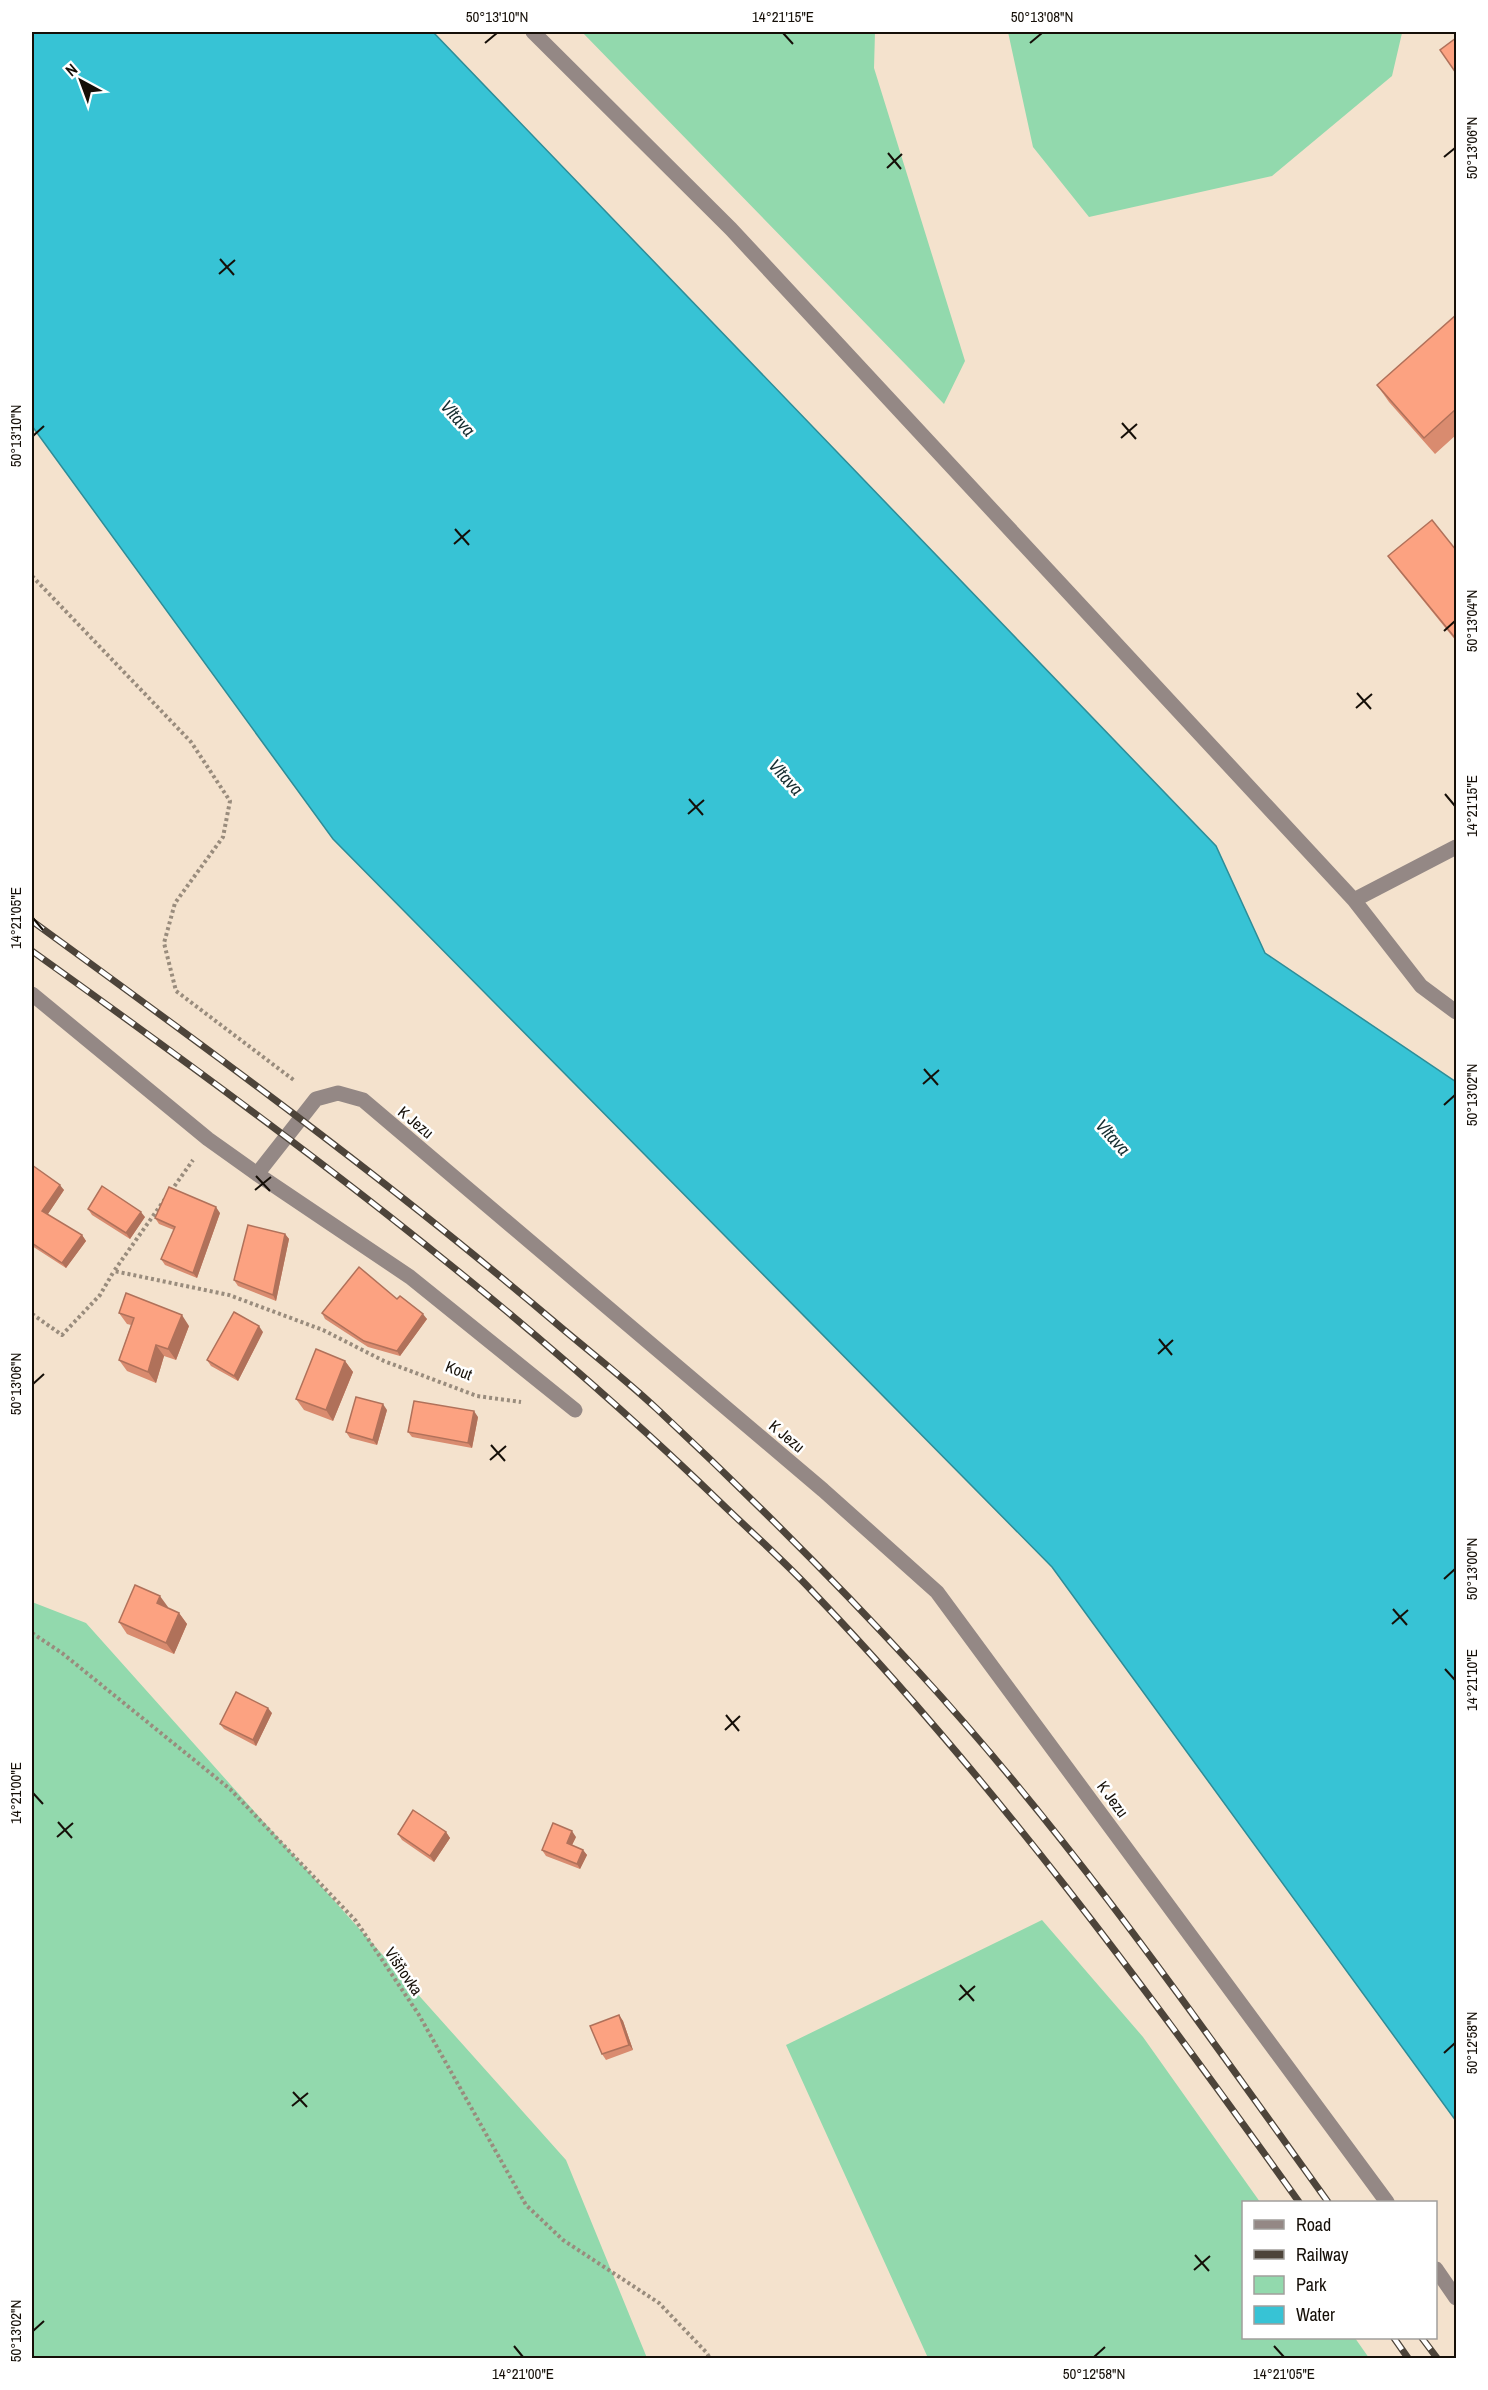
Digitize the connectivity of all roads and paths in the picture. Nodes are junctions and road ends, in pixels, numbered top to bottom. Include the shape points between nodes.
1 (533, 32) edge
2 (32, 576) edge
3 (1456, 847) edge
4 (1354, 900) junction
5 (32, 994) edge
6 (1456, 1012) edge
7 (316, 1099) junction
8 (208, 1139) junction
9 (256, 1174) junction
10 (114, 1271) junction
11 (32, 1314) edge
12 (575, 1410) joint
13 (32, 1633) edge
14 (1386, 2201) edge
15 (1437, 2270) edge
16 (1456, 2298) edge
17 (710, 2358) edge

1 - 4 street via 731,229
2 - 7 path via 191,742 230,801 223,837 175,903 164,943 176,991
3 - 4 street
4 - 6 street via 1421,986
5 - 8 street
7 - 9 street
7 - 14 street, K Jezu via 338,1093 363,1100 823,1490 937,1592
8 - 9 street
8 - 10 path
9 - 12 street via 410,1277
10 - 11 path via 100,1295 62,1335
10 - 12 path, Kout via 229,1295 323,1330 384,1361 477,1396
13 - 17 path, Višňovka via 230,1789 356,1921 420,2015 526,2205 563,2240 659,2303
15 - 16 street

